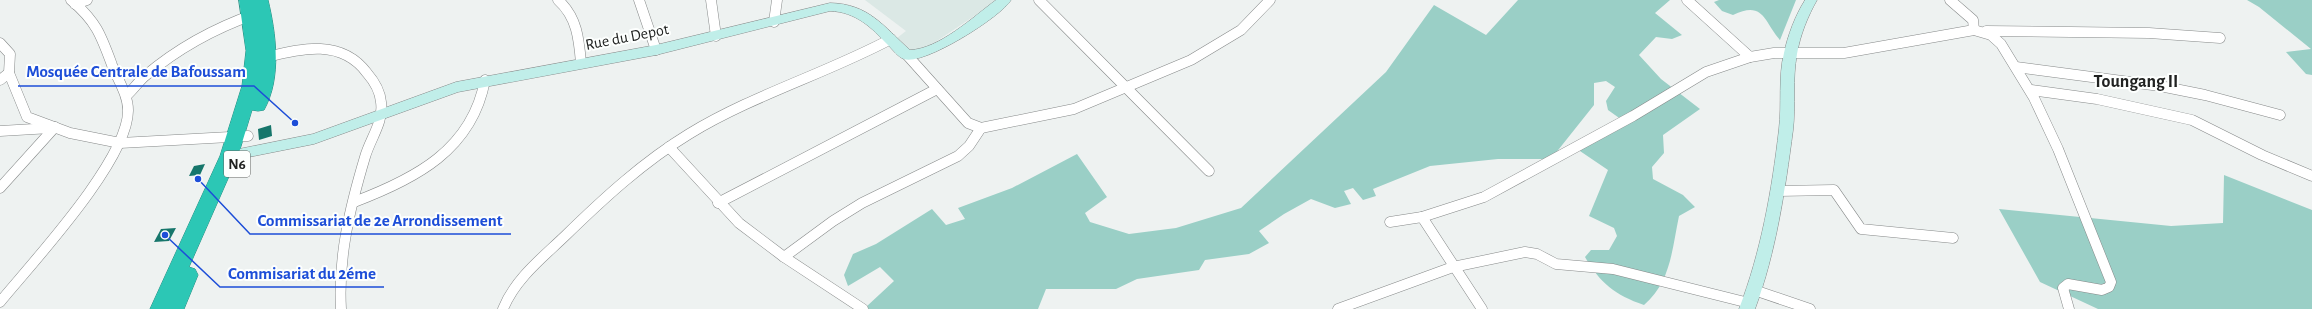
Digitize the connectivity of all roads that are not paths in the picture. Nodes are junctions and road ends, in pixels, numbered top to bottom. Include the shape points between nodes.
1 (87, 0) edge
2 (558, 0) edge
3 (639, 0) edge
4 (711, 0) edge
5 (777, 0) edge
6 (1005, 0) edge
7 (1038, 0) edge
8 (1270, 0) edge
9 (1687, 0) edge
10 (1811, 0) edge
11 (1950, 0) edge
12 (73, 2) edge
13 (255, 7) edge
14 (774, 22) junction
15 (1974, 30) junction
16 (1984, 31) junction
17 (716, 36) junction
18 (2220, 38) dead end
19 (891, 39) junction
20 (0, 43) edge
21 (656, 50) junction
22 (1790, 54) junction
23 (907, 55) junction
24 (267, 57) junction
25 (1750, 57) junction
26 (581, 63) junction
27 (2016, 67) junction
28 (9, 73) junction
29 (0, 80) edge
30 (485, 80) junction
31 (1127, 88) junction
32 (937, 89) junction
33 (2031, 90) junction
34 (126, 96) junction
35 (381, 114) junction
36 (2280, 115) dead end
37 (55, 128) junction
38 (981, 128) junction
39 (0, 131) edge
40 (120, 143) junction
41 (238, 146) junction
42 (669, 147) junction
43 (1209, 172) dead end
44 (2312, 176) edge
45 (0, 188) edge
46 (1777, 191) junction
47 (354, 202) junction
48 (718, 203) junction
49 (1422, 217) junction
50 (1390, 222) dead end
51 (1953, 238) dead end
52 (784, 257) junction
53 (1453, 267) junction
54 (1754, 290) junction
55 (0, 302) edge
56 (1748, 306) edge
57 (160, 309) edge
58 (174, 309) edge
59 (341, 309) edge
60 (503, 309) edge
61 (863, 309) edge
62 (1338, 309) edge
63 (1482, 309) edge
64 (1810, 309) edge
65 (2069, 309) edge

1 - 12 street
2 - 26 street via 565,4 573,18
3 - 21 street
4 - 17 street
5 - 14 street
6 - 23 street via 935,48 923,54
7 - 31 street
8 - 31 street via 1241,30 1191,60
9 - 25 street
10 - 22 street via 1802,16
11 - 15 street via 1974,20
12 - 34 street via 89,15 102,36
13 - 24 highway, N6
13 - 34 street via 167,60 147,74
13 - 41 highway, N6 via 251,86
14 - 17 street, Rue du Depot
14 - 19 street, Rue du Depot via 830,7 846,6 858,10
15 - 16 street
15 - 22 street via 1844,53
16 - 18 street via 2148,33
16 - 27 street via 1994,37
17 - 21 street, Rue du Depot
19 - 23 street, Rue du Depot
19 - 42 street via 728,112
20 - 28 street via 10,54
21 - 26 street, Rue du Depot
22 - 25 street via 1774,52
22 - 46 street via 1786,128
23 - 32 street
24 - 35 street via 321,48 352,57 372,78 378,92
24 - 41 highway, N6 via 263,88
25 - 49 street via 1706,72 1633,116 1484,197
26 - 30 street, Rue du Depot
27 - 33 street
27 - 36 street via 2160,86
28 - 29 street
28 - 37 street via 27,117
30 - 35 street, Rue du Depot via 456,87
30 - 47 street via 478,109 468,127 446,154 418,174
31 - 38 street via 1074,110
31 - 43 street
32 - 38 street via 968,123
32 - 48 street
33 - 44 street via 2097,99 2192,120 2262,155
33 - 65 street via 2060,150 2111,282 2109,287 2102,290 2068,284 2063,288
34 - 40 street via 128,110
35 - 41 street, Rue du Depot via 314,139
35 - 47 street via 366,156
37 - 39 street
37 - 40 street
37 - 45 street
38 - 52 street via 969,146 958,156 862,203
40 - 41 street
40 - 55 street via 87,196
41 - 57 highway, N6
41 - 58 highway, N6
42 - 48 street
42 - 60 street via 564,237 522,279
46 - 51 street via 1834,190 1860,229
46 - 54 street
47 - 59 street via 343,244 339,283
48 - 52 street via 738,223
49 - 50 street
49 - 53 street
52 - 61 street
53 - 56 street via 1525,252 1537,254 1556,264 1613,269
53 - 62 street
53 - 63 street
54 - 56 street
54 - 64 street

